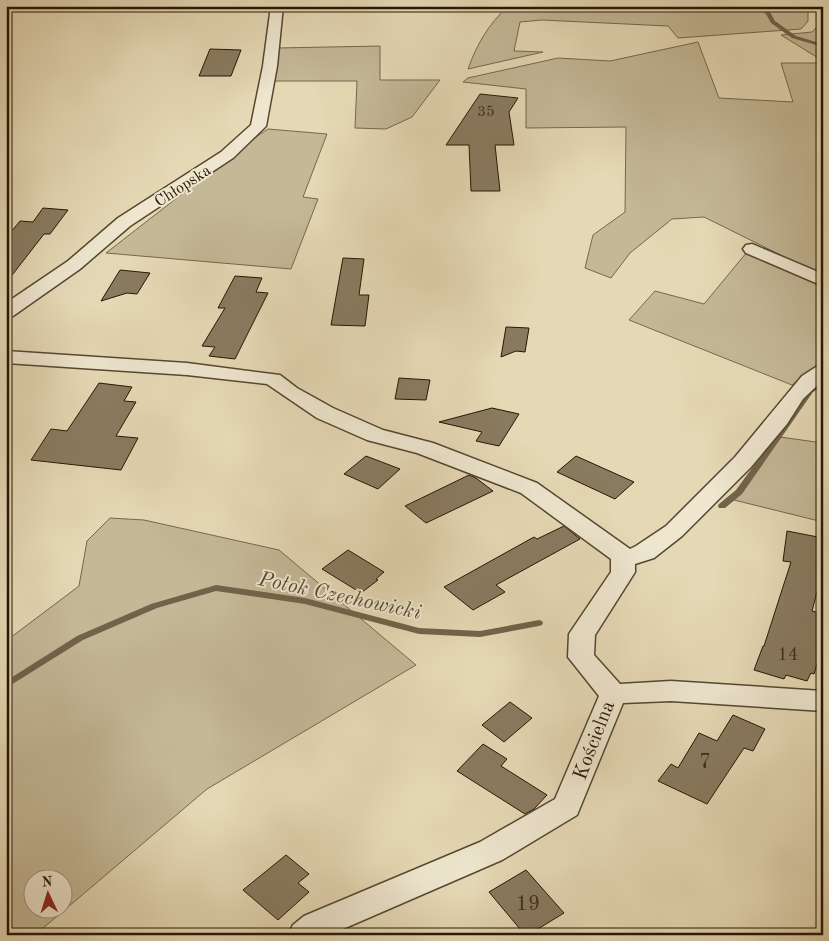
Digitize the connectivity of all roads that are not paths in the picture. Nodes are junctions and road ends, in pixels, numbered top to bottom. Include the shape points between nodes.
1 (277, 6) edge
2 (752, 249) dead end
3 (823, 281) edge
4 (6, 312) edge
5 (6, 357) edge
6 (823, 371) edge
7 (623, 560) junction
8 (613, 694) junction
9 (823, 701) edge
10 (304, 935) edge

1 - 4 street, Chłopska via 258,126 228,155 124,222 74,265
2 - 3 street
5 - 7 street via 187,369 273,379 326,413 367,431 425,448 529,488 623,556
6 - 7 street via 809,380 743,462 674,531 645,552
7 - 8 street, Kościelna via 622,572 582,634 581,657
8 - 9 street via 672,691
8 - 10 street, Kościelna via 567,806 491,851 315,926

